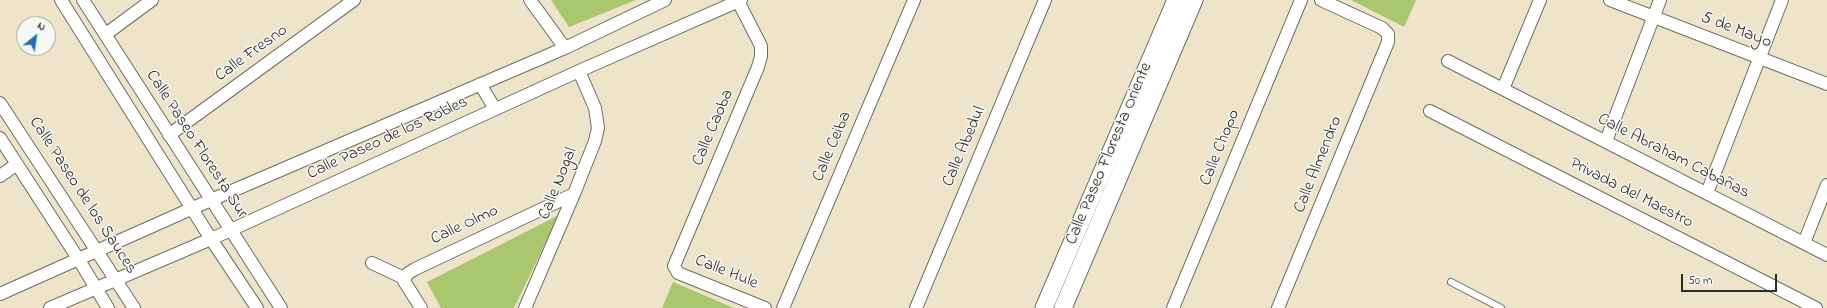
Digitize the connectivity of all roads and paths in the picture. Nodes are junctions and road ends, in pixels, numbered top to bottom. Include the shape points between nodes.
1 (61, 0) edge
2 (83, 0) edge
3 (152, 0) edge
4 (354, 0) edge
5 (530, 0) edge
6 (665, 0) edge
7 (914, 0) edge
8 (1045, 0) edge
9 (1176, 0) edge
10 (1194, 0) edge
11 (1301, 0) edge
12 (1321, 0) edge
13 (1540, 0) edge
14 (1610, 0) edge
15 (1660, 0) edge
16 (1782, 0) edge
17 (739, 1) edge
18 (1654, 18) junction
19 (106, 34) junction
20 (565, 48) junction
21 (1759, 58) junction
22 (1448, 61) dead end
23 (579, 71) junction
24 (480, 84) junction
25 (1827, 84) edge
26 (1503, 89) junction
27 (0, 103) edge
28 (495, 109) junction
29 (1430, 111) dead end
30 (169, 135) junction
31 (0, 138) edge
32 (1606, 141) junction
33 (17, 164) junction
34 (0, 176) edge
35 (1827, 185) edge
36 (1706, 193) junction
37 (574, 194) junction
38 (211, 200) junction
39 (193, 208) junction
40 (230, 230) junction
41 (1074, 236) junction
42 (210, 239) junction
43 (1090, 243) junction
44 (1804, 243) junction
45 (98, 251) junction
46 (1827, 255) edge
47 (79, 260) junction
48 (372, 263) dead end
49 (674, 268) joint
50 (404, 278) junction
51 (116, 279) junction
52 (1451, 282) dead end
53 (95, 288) junction
54 (0, 294) edge
55 (50, 308) edge
56 (108, 308) edge
57 (134, 308) edge
58 (257, 308) edge
59 (281, 308) edge
60 (421, 308) edge
61 (525, 308) edge
62 (765, 308) edge
63 (783, 308) edge
64 (916, 308) edge
65 (1044, 308) edge
66 (1063, 308) edge
67 (1173, 308) edge
68 (1278, 308) edge
69 (1500, 308) edge
70 (1816, 308) edge

1 - 39 street
2 - 19 street, Calle Paseo Floresta Sur
3 - 19 street
4 - 30 street, Calle Fresno
5 - 20 street
6 - 20 street, Calle Paseo de los Robles
7 - 63 street, Calle Ceiba
8 - 64 street, Calle Abedul
9 - 41 main road, Calle Paseo Floresta Oriente
10 - 43 main road, Calle Paseo Floresta Oriente
11 - 67 street, Calle Chopo
12 - 68 street, Calle Almendro via 1382,28 1388,34 1388,42
13 - 26 street
14 - 18 street, 5 de Mayo
15 - 18 street
16 - 21 street
17 - 23 street, Calle Paseo de los Robles
17 - 49 street, Calle Caoba via 760,46 761,56
18 - 21 street, 5 de Mayo
18 - 32 street
19 - 30 street, Calle Paseo Floresta Sur
20 - 24 street, Calle Paseo de los Robles
21 - 25 street, 5 de Mayo
21 - 36 street
22 - 26 street, Calle Abraham Cabañas
23 - 28 street, Calle Paseo de los Robles
23 - 37 street, Calle Nogal via 595,108 598,128
24 - 28 street
24 - 38 street, Calle Paseo de los Robles
26 - 32 street, Calle Abraham Cabañas
27 - 45 street, Calle Paseo de los Sauces
28 - 40 street, Calle Paseo de los Robles
29 - 70 street, Privada del Maestro
30 - 38 street, Calle Paseo Floresta Sur
31 - 33 street
32 - 36 street, Calle Abraham Cabañas
33 - 34 street
33 - 47 street
35 - 44 street
36 - 44 street, Calle Abraham Cabañas
37 - 50 street, Calle Olmo via 414,268
37 - 61 street, Calle Nogal
38 - 39 street, Calle Paseo de los Robles
38 - 40 street, Calle Paseo Floresta Sur
39 - 42 street
39 - 45 street, Calle Paseo de los Robles
40 - 42 street, Calle Paseo de los Robles
40 - 59 street, Calle Paseo Floresta Sur
41 - 43 main road
41 - 65 main road, Calle Paseo Floresta Oriente
42 - 51 street, Calle Paseo de los Robles
42 - 58 street
43 - 66 main road, Calle Paseo Floresta Oriente
44 - 46 street, Calle Abraham Cabañas
45 - 47 street, Calle Paseo de los Robles
45 - 51 street, Calle Paseo de los Sauces
47 - 53 street
47 - 54 street, Calle Paseo de los Robles
48 - 50 street
49 - 62 street, Calle Hule via 678,273
50 - 60 street via 405,284
51 - 53 street, Calle Paseo de los Robles
51 - 57 street, Calle Paseo de los Sauces
52 - 69 lane
53 - 55 street, Calle Paseo de los Robles
53 - 56 street

